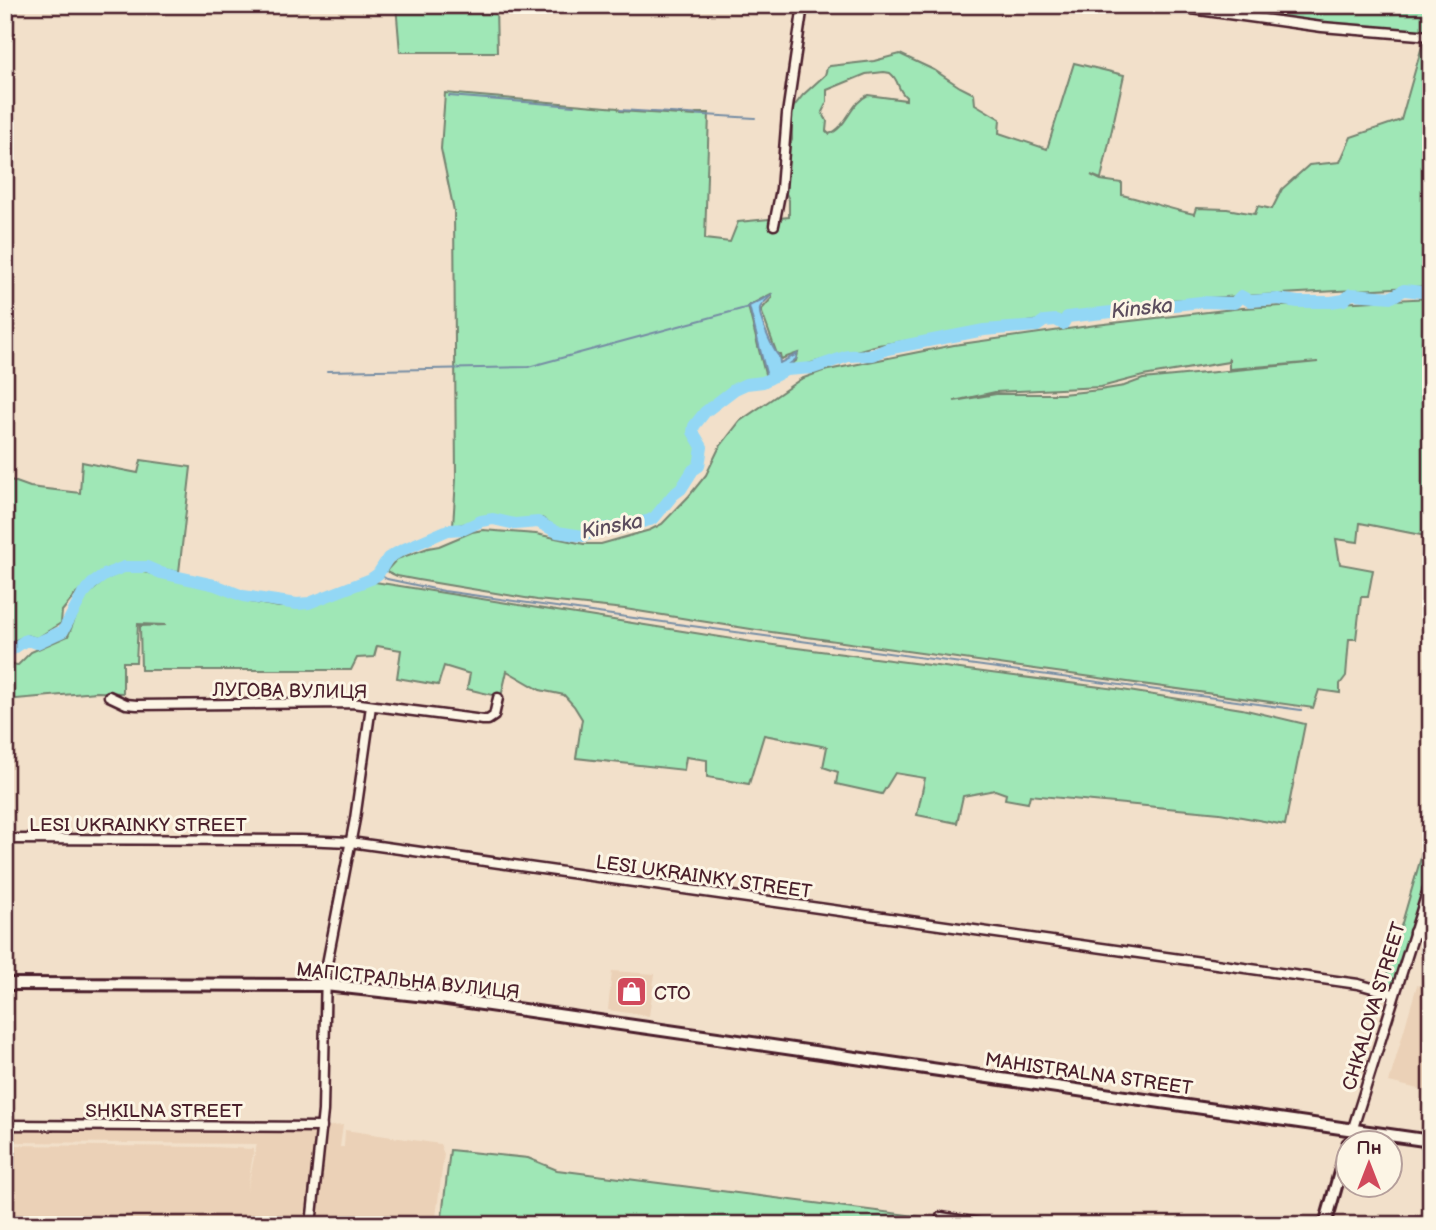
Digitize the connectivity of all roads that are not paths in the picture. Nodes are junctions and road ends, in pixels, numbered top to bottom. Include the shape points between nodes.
1 (803, 5) edge
2 (1163, 5) edge
3 (1431, 36) edge
4 (774, 225) dead end
5 (109, 696) dead end
6 (498, 698) dead end
7 (371, 706) junction
8 (5, 839) edge
9 (350, 842) junction
10 (1431, 880) edge
11 (1414, 932) junction
12 (1431, 937) edge
13 (5, 984) edge
14 (325, 985) junction
15 (1394, 994) junction
16 (741, 1041) joint
17 (5, 1125) edge
18 (322, 1127) junction
19 (1353, 1128) joint
20 (1404, 1136) edge
21 (1431, 1141) edge
22 (1334, 1194) edge
23 (941, 1217) dead end
24 (311, 1225) edge
25 (989, 1225) edge
26 (1325, 1225) edge

1 - 4 street
2 - 3 street via 1322,27
5 - 7 street, ЛУГОВА ВУЛИЦЯ via 137,705 314,702
6 - 7 street, ЛУГОВА ВУЛИЦЯ via 494,716 488,720
7 - 9 street
8 - 9 street, LESI UKRAINKY STREET
9 - 14 street
9 - 15 street, LESI UKRAINKY STREET via 1358,984
10 - 11 street, CHKALOVA STREET
11 - 12 street
11 - 15 street, CHKALOVA STREET
13 - 14 main road, МАГІСТРАЛЬНА ВУЛИЦЯ
14 - 16 main road, МАГІСТРАЛЬНА ВУЛИЦЯ
14 - 18 street
15 - 19 street, CHKALOVA STREET
16 - 19 main road, MAHISTRALNA STREET
17 - 18 street, SHKILNA STREET
18 - 24 street
20 - 21 main road, MAHISTRALNA STREET
22 - 26 main road, CHKALOVA STREET
23 - 25 street

